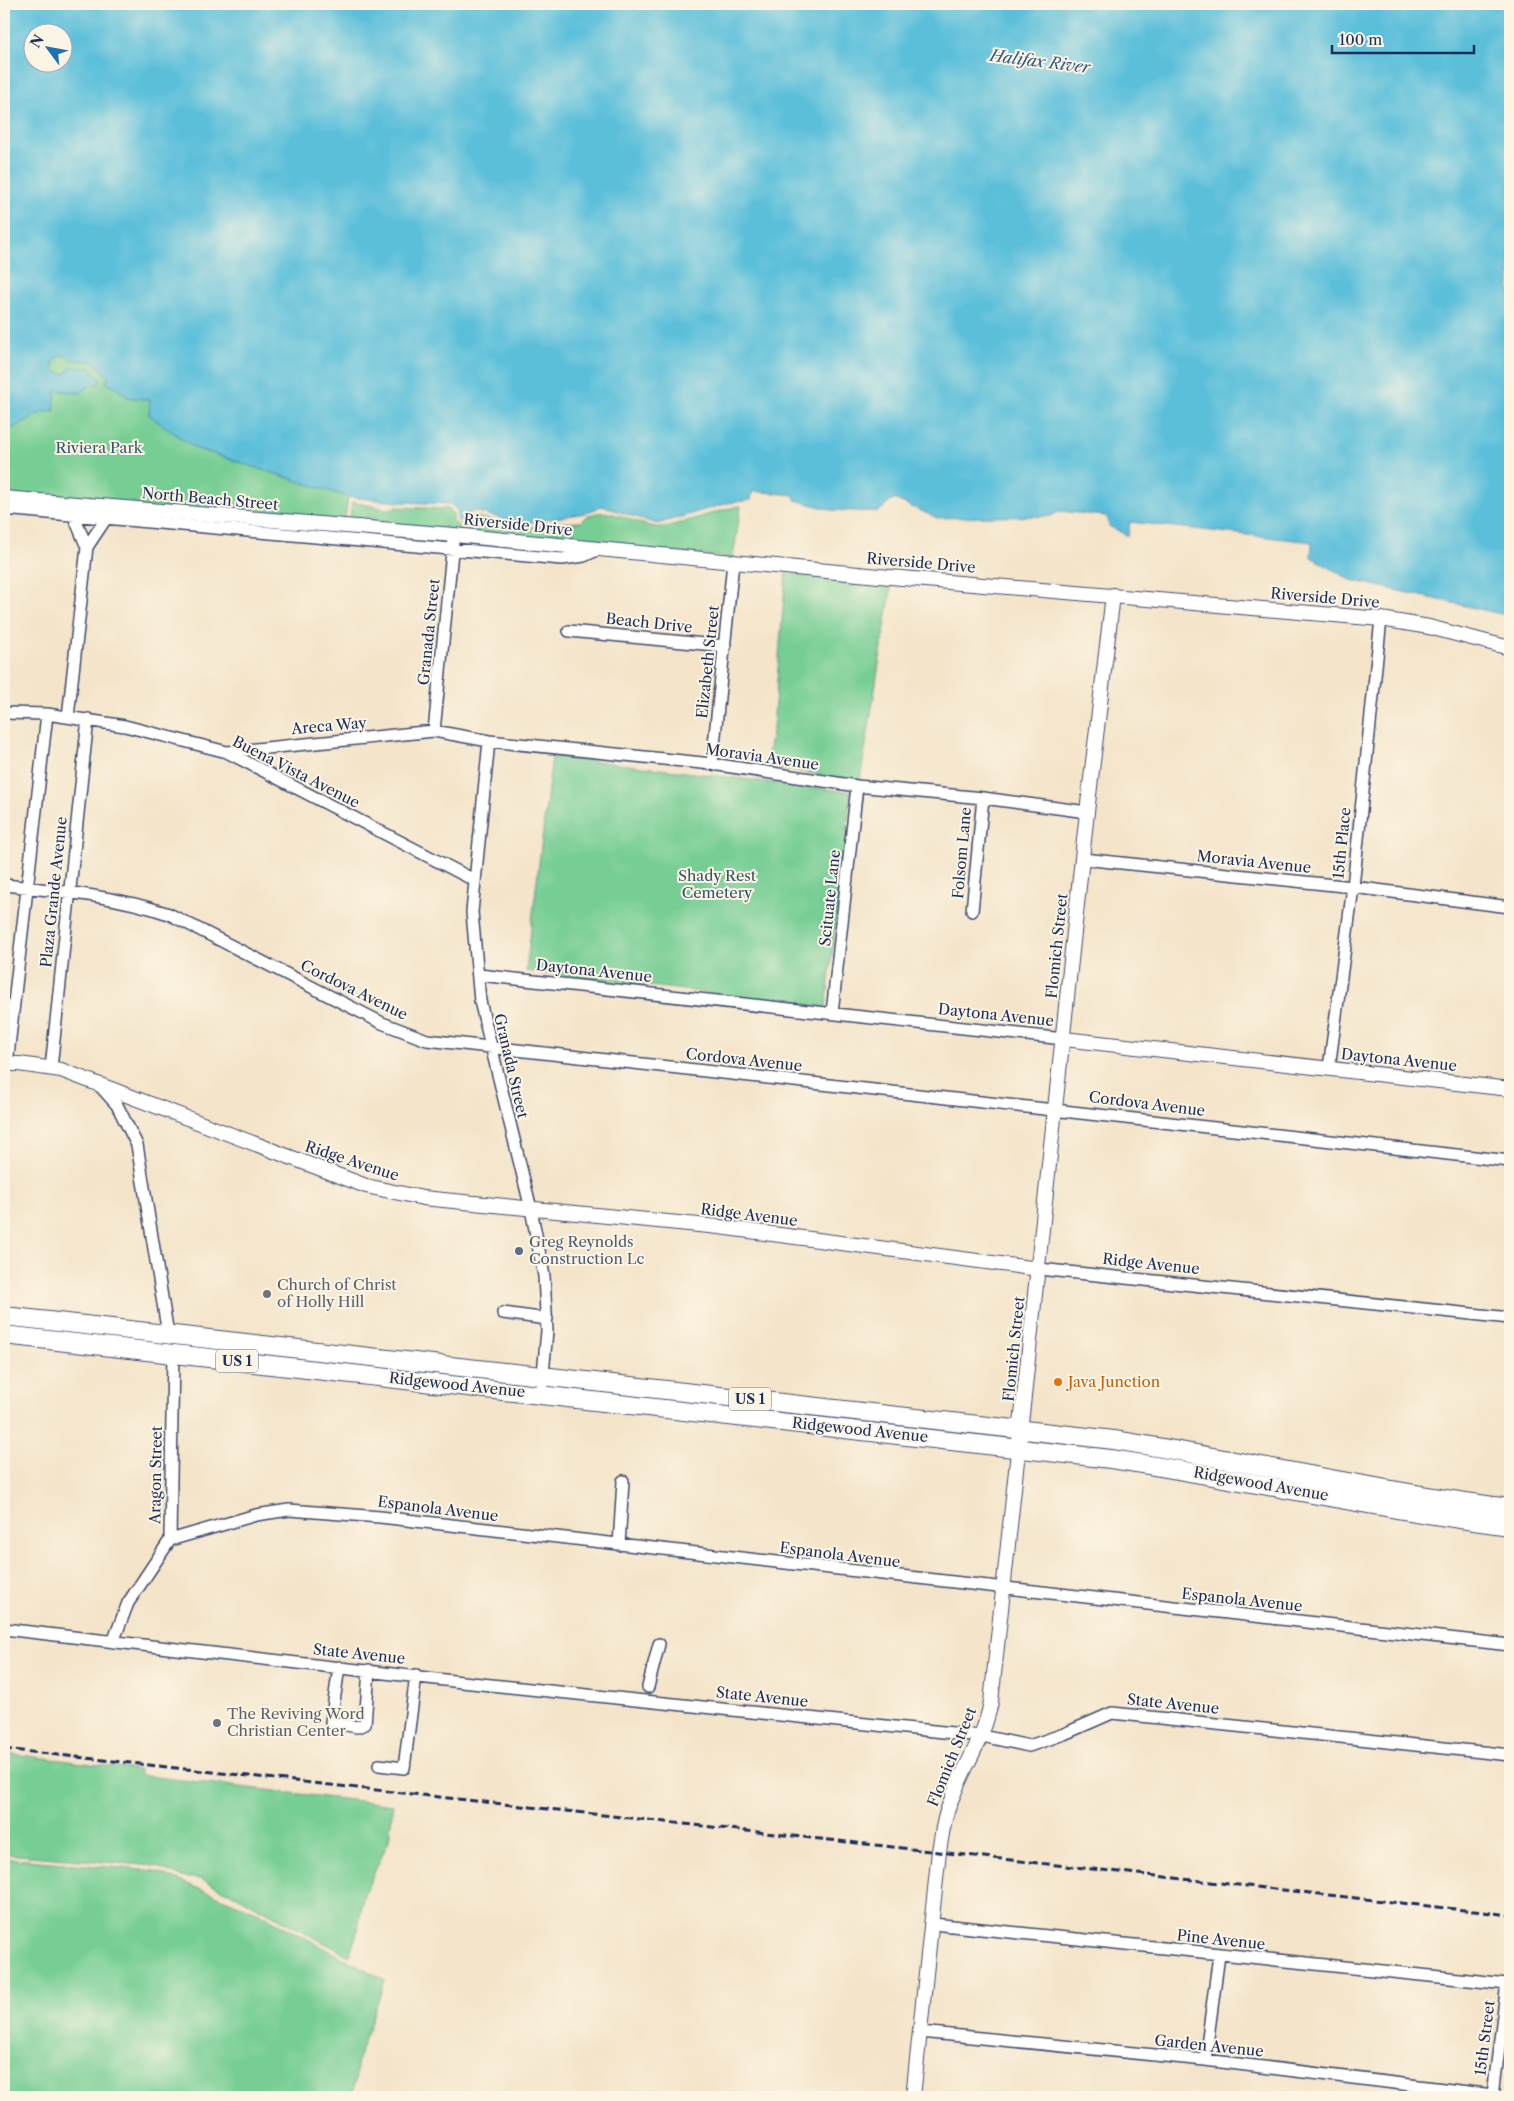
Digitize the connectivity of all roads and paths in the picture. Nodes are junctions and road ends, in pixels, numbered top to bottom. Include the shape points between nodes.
1 (4, 498) edge
2 (115, 507) junction
3 (4, 509) edge
4 (70, 509) junction
5 (106, 518) junction
6 (326, 525) joint
7 (453, 541) junction
8 (87, 547) junction
9 (733, 563) junction
10 (1113, 595) junction
11 (1381, 620) junction
12 (569, 630) dead end
13 (725, 646) junction
14 (1510, 648) edge
15 (4, 713) edge
16 (47, 714) junction
17 (68, 717) junction
18 (88, 719) junction
19 (434, 731) junction
20 (489, 742) junction
21 (227, 752) junction
22 (712, 764) junction
23 (857, 786) junction
24 (983, 798) junction
25 (1087, 812) junction
26 (1083, 859) junction
27 (474, 880) junction
28 (4, 885) edge
29 (26, 887) junction
30 (1353, 887) junction
31 (68, 892) junction
32 (1510, 906) edge
33 (972, 911) dead end
34 (479, 975) junction
35 (832, 1013) junction
36 (1064, 1039) junction
37 (490, 1048) junction
38 (5, 1064) edge
39 (50, 1068) junction
40 (1329, 1068) junction
41 (101, 1087) junction
42 (1510, 1089) edge
43 (1056, 1109) junction
44 (1510, 1160) edge
45 (531, 1209) junction
46 (1039, 1269) junction
47 (503, 1313) dead end
48 (4, 1316) edge
49 (1510, 1318) edge
50 (546, 1319) junction
51 (168, 1334) junction
52 (4, 1335) edge
53 (173, 1354) junction
54 (543, 1376) junction
55 (542, 1395) junction
56 (1022, 1429) junction
57 (1020, 1448) junction
58 (623, 1481) dead end
59 (1510, 1508) edge
60 (1507, 1526) edge
61 (170, 1540) junction
62 (619, 1544) junction
63 (1003, 1589) junction
64 (4, 1629) edge
65 (113, 1642) junction
66 (659, 1644) dead end
67 (1510, 1645) edge
68 (339, 1667) junction
69 (369, 1670) junction
70 (416, 1675) junction
71 (648, 1687) dead end
72 (982, 1736) junction
73 (1510, 1754) edge
74 (380, 1765) dead end
75 (932, 1924) junction
76 (1219, 1955) junction
77 (1507, 1984) joint
78 (920, 2032) junction
79 (1205, 2060) junction
80 (1493, 2095) joint
81 (913, 2097) edge

1 - 4 street, North Beach Street
2 - 4 street, North Beach Street via 91,505
2 - 5 street
2 - 6 street, North Beach Street
3 - 4 street
4 - 5 street
4 - 8 street
5 - 7 street
5 - 8 street
6 - 7 street, Riverside Drive
7 - 9 street, Riverside Drive
7 - 19 street, Granada Street
8 - 17 street
9 - 10 street, Riverside Drive
9 - 13 street, Elizabeth Street
10 - 11 street, Riverside Drive
10 - 25 street, Flomich Street
11 - 14 street, Riverside Drive via 1429,627
11 - 30 street, 15th Place
12 - 13 street, Beach Drive
13 - 22 street, Elizabeth Street
15 - 16 street, Buena Vista Avenue
16 - 17 street, Buena Vista Avenue
16 - 29 street, Plaza Grande Avenue
17 - 18 street, Buena Vista Avenue
18 - 21 street, Buena Vista Avenue
18 - 31 street, Plaza Grande Avenue
19 - 20 street, Moravia Avenue
19 - 21 street, Areca Way
20 - 22 street, Moravia Avenue
20 - 27 street, Granada Street
21 - 27 street, Buena Vista Avenue
22 - 23 street, Moravia Avenue
23 - 24 street, Moravia Avenue
23 - 35 street, Scituate Lane
24 - 25 street, Moravia Avenue
24 - 33 street, Folsom Lane
25 - 26 street, Flomich Street
26 - 30 street, Moravia Avenue
26 - 36 street, Flomich Street
27 - 34 street, Granada Street via 472,912
28 - 29 street, Cordova Avenue
29 - 31 street, Cordova Avenue
29 - 38 street, Plaza Grande Avenue
30 - 32 street, Moravia Avenue
30 - 40 street, 15th Place
31 - 37 street, Cordova Avenue via 136,903 169,914 391,1026 427,1040
31 - 39 street, Plaza Grande Avenue
34 - 35 street, Daytona Avenue
34 - 37 street, Granada Street via 480,1001
35 - 36 street, Daytona Avenue
36 - 40 street, Daytona Avenue
36 - 43 street, Flomich Street
37 - 43 street, Cordova Avenue
37 - 45 street, Granada Street
38 - 39 street, Ridge Avenue
39 - 41 street, Ridge Avenue
40 - 42 street, Daytona Avenue
41 - 45 street, Ridge Avenue via 366,1186 423,1198
41 - 51 street via 116,1105 137,1145
43 - 44 street, Cordova Avenue
43 - 46 street, Flomich Street
45 - 46 street, Ridge Avenue via 719,1227
45 - 50 street, Granada Street via 544,1276
46 - 49 street, Ridge Avenue
46 - 56 street, Flomich Street
47 - 50 street
48 - 51 main road, Ridgewood Avenue / US 1
50 - 54 street, Granada Street
51 - 54 main road, Ridgewood Avenue / US 1
52 - 53 main road, Ridgewood Avenue / US 1
53 - 55 main road, Ridgewood Avenue / US 1
53 - 61 street, Aragon Street
54 - 55 street, Granada Street
54 - 56 main road, Ridgewood Avenue / US 1
55 - 57 main road, Ridgewood Avenue / US 1
56 - 57 street, Flomich Street
56 - 59 main road, Ridgewood Avenue / US 1 via 1188,1452
57 - 60 main road, Ridgewood Avenue / US 1 via 1173,1468
57 - 63 street, Flomich Street
58 - 62 street
61 - 62 street, Espanola Avenue via 256,1515 289,1510
61 - 65 street, Aragon Street via 128,1603
62 - 63 street, Espanola Avenue
63 - 67 street, Espanola Avenue
63 - 72 street, Flomich Street via 991,1702
64 - 65 street, State Avenue
65 - 68 street, State Avenue
66 - 71 street
68 - 69 street, State Avenue
68 - 69 street via 331,1722 357,1727 365,1724
69 - 70 street, State Avenue
70 - 72 street, State Avenue
70 - 74 street via 404,1768
72 - 73 street, State Avenue via 1029,1746 1112,1713
72 - 75 street, Flomich Street via 948,1807 939,1851
75 - 76 street, Pine Avenue
75 - 78 street, Flomich Street
76 - 77 street, Pine Avenue
76 - 79 street
77 - 80 street, 15th Street
78 - 79 street, Garden Avenue
78 - 81 street, Flomich Street
79 - 80 street, Garden Avenue

